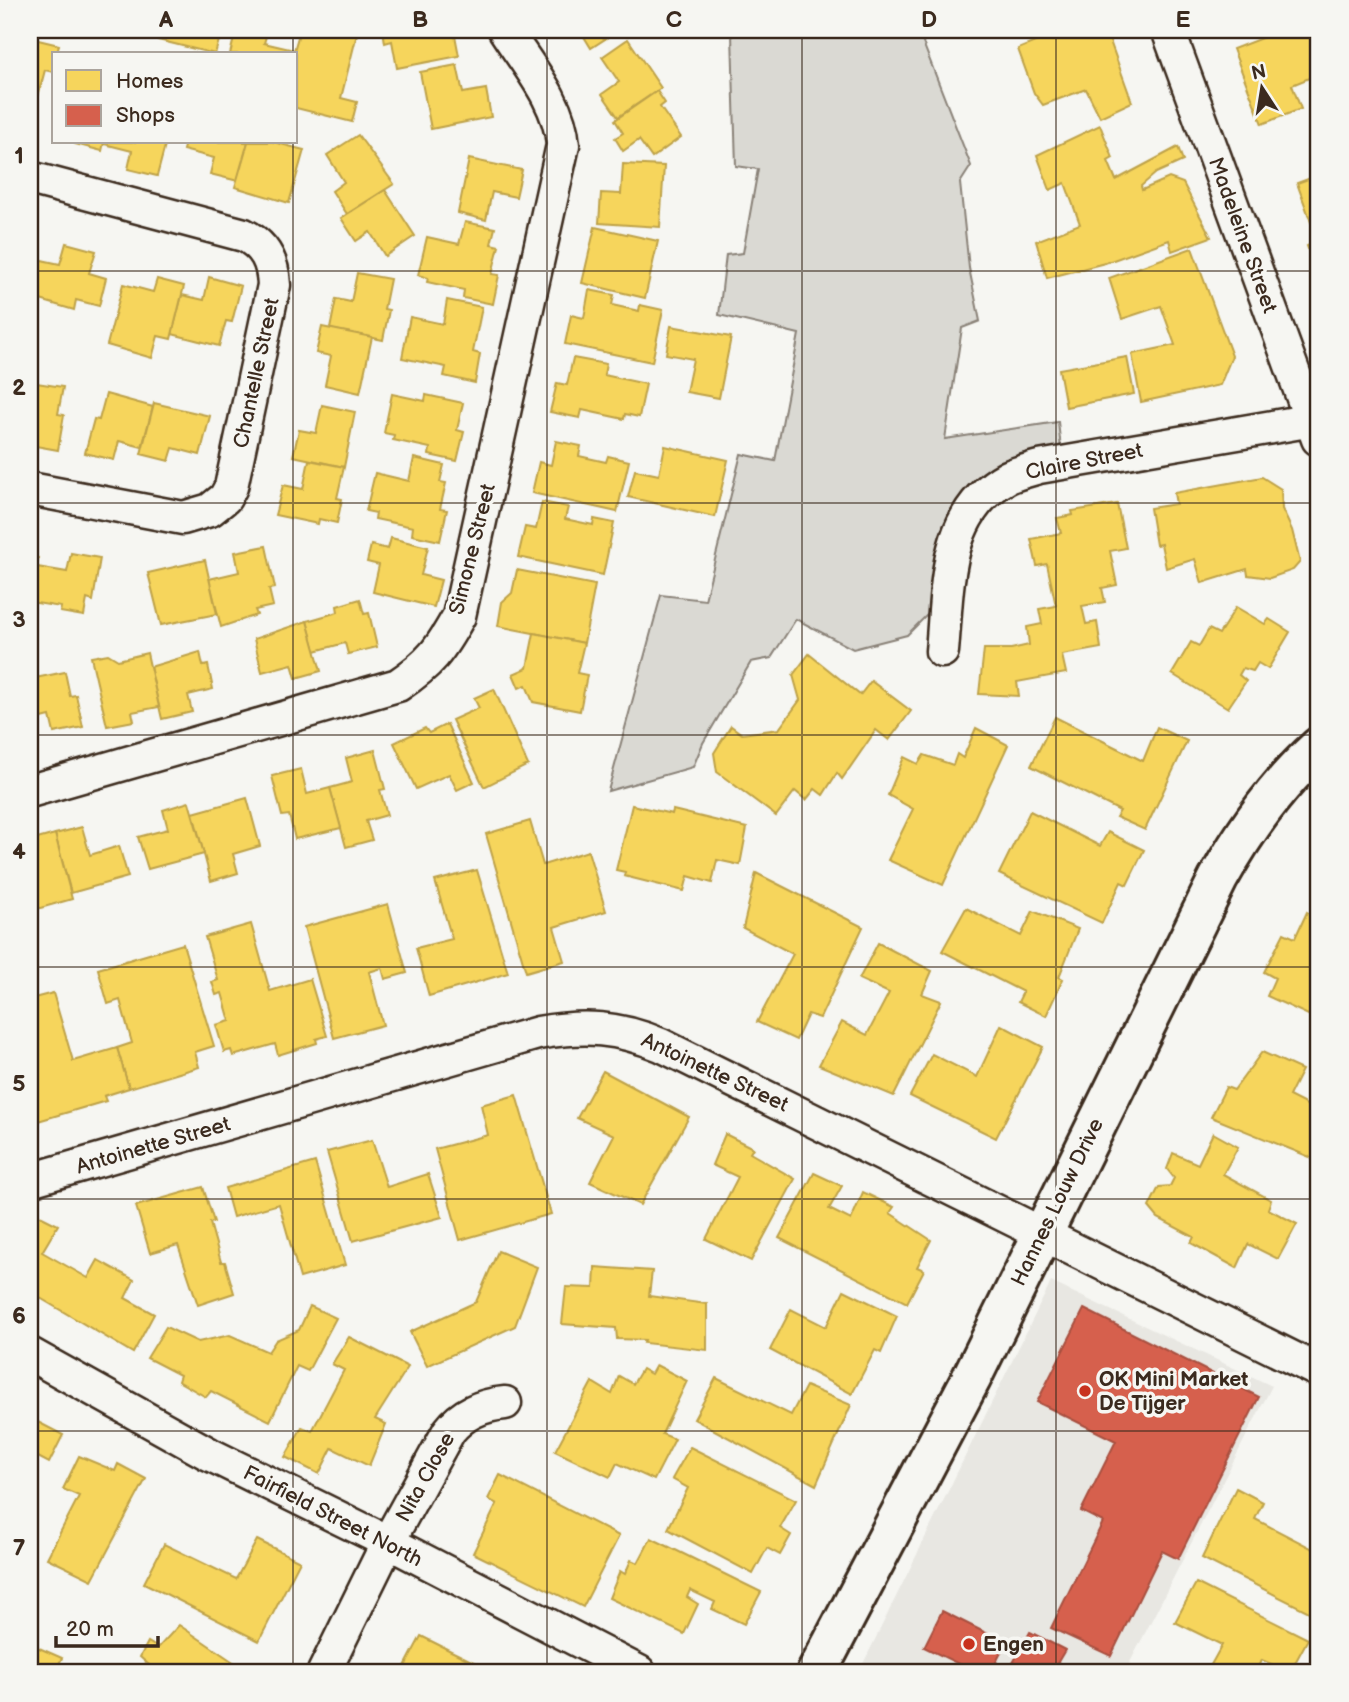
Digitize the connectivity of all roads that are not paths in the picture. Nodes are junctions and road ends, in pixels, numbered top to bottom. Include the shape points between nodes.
1 (505, 30) edge
2 (1168, 30) edge
3 (30, 178) edge
4 (1317, 427) edge
5 (30, 489) edge
6 (942, 652) dead end
7 (1319, 747) edge
8 (30, 791) edge
9 (30, 1180) edge
10 (1042, 1233) junction
11 (30, 1354) edge
12 (1319, 1371) edge
13 (505, 1403) dead end
14 (388, 1542) junction
15 (324, 1672) edge
16 (639, 1672) edge
17 (817, 1672) edge

1 - 8 street, Simone Street via 555,109 563,145 459,615 443,645 423,669 398,685
2 - 4 street, Madeleine Street
3 - 5 street, Chantelle Street via 244,235 266,254 274,285 225,498 210,510 183,518
4 - 6 street, Claire Street via 1039,467 1009,477 979,499 958,531
7 - 10 street, Hannes Louw Drive via 1237,844
9 - 10 street, Antoinette Street via 538,1033 590,1027 638,1035 661,1045
10 - 12 street, Antoinette Street
10 - 17 street, Hannes Louw Drive
11 - 14 street, Fairfield Street North via 209,1454
13 - 14 street, Nita Close via 488,1405 456,1421
14 - 15 street, Nita Close
14 - 16 street, Fairfield Street North

